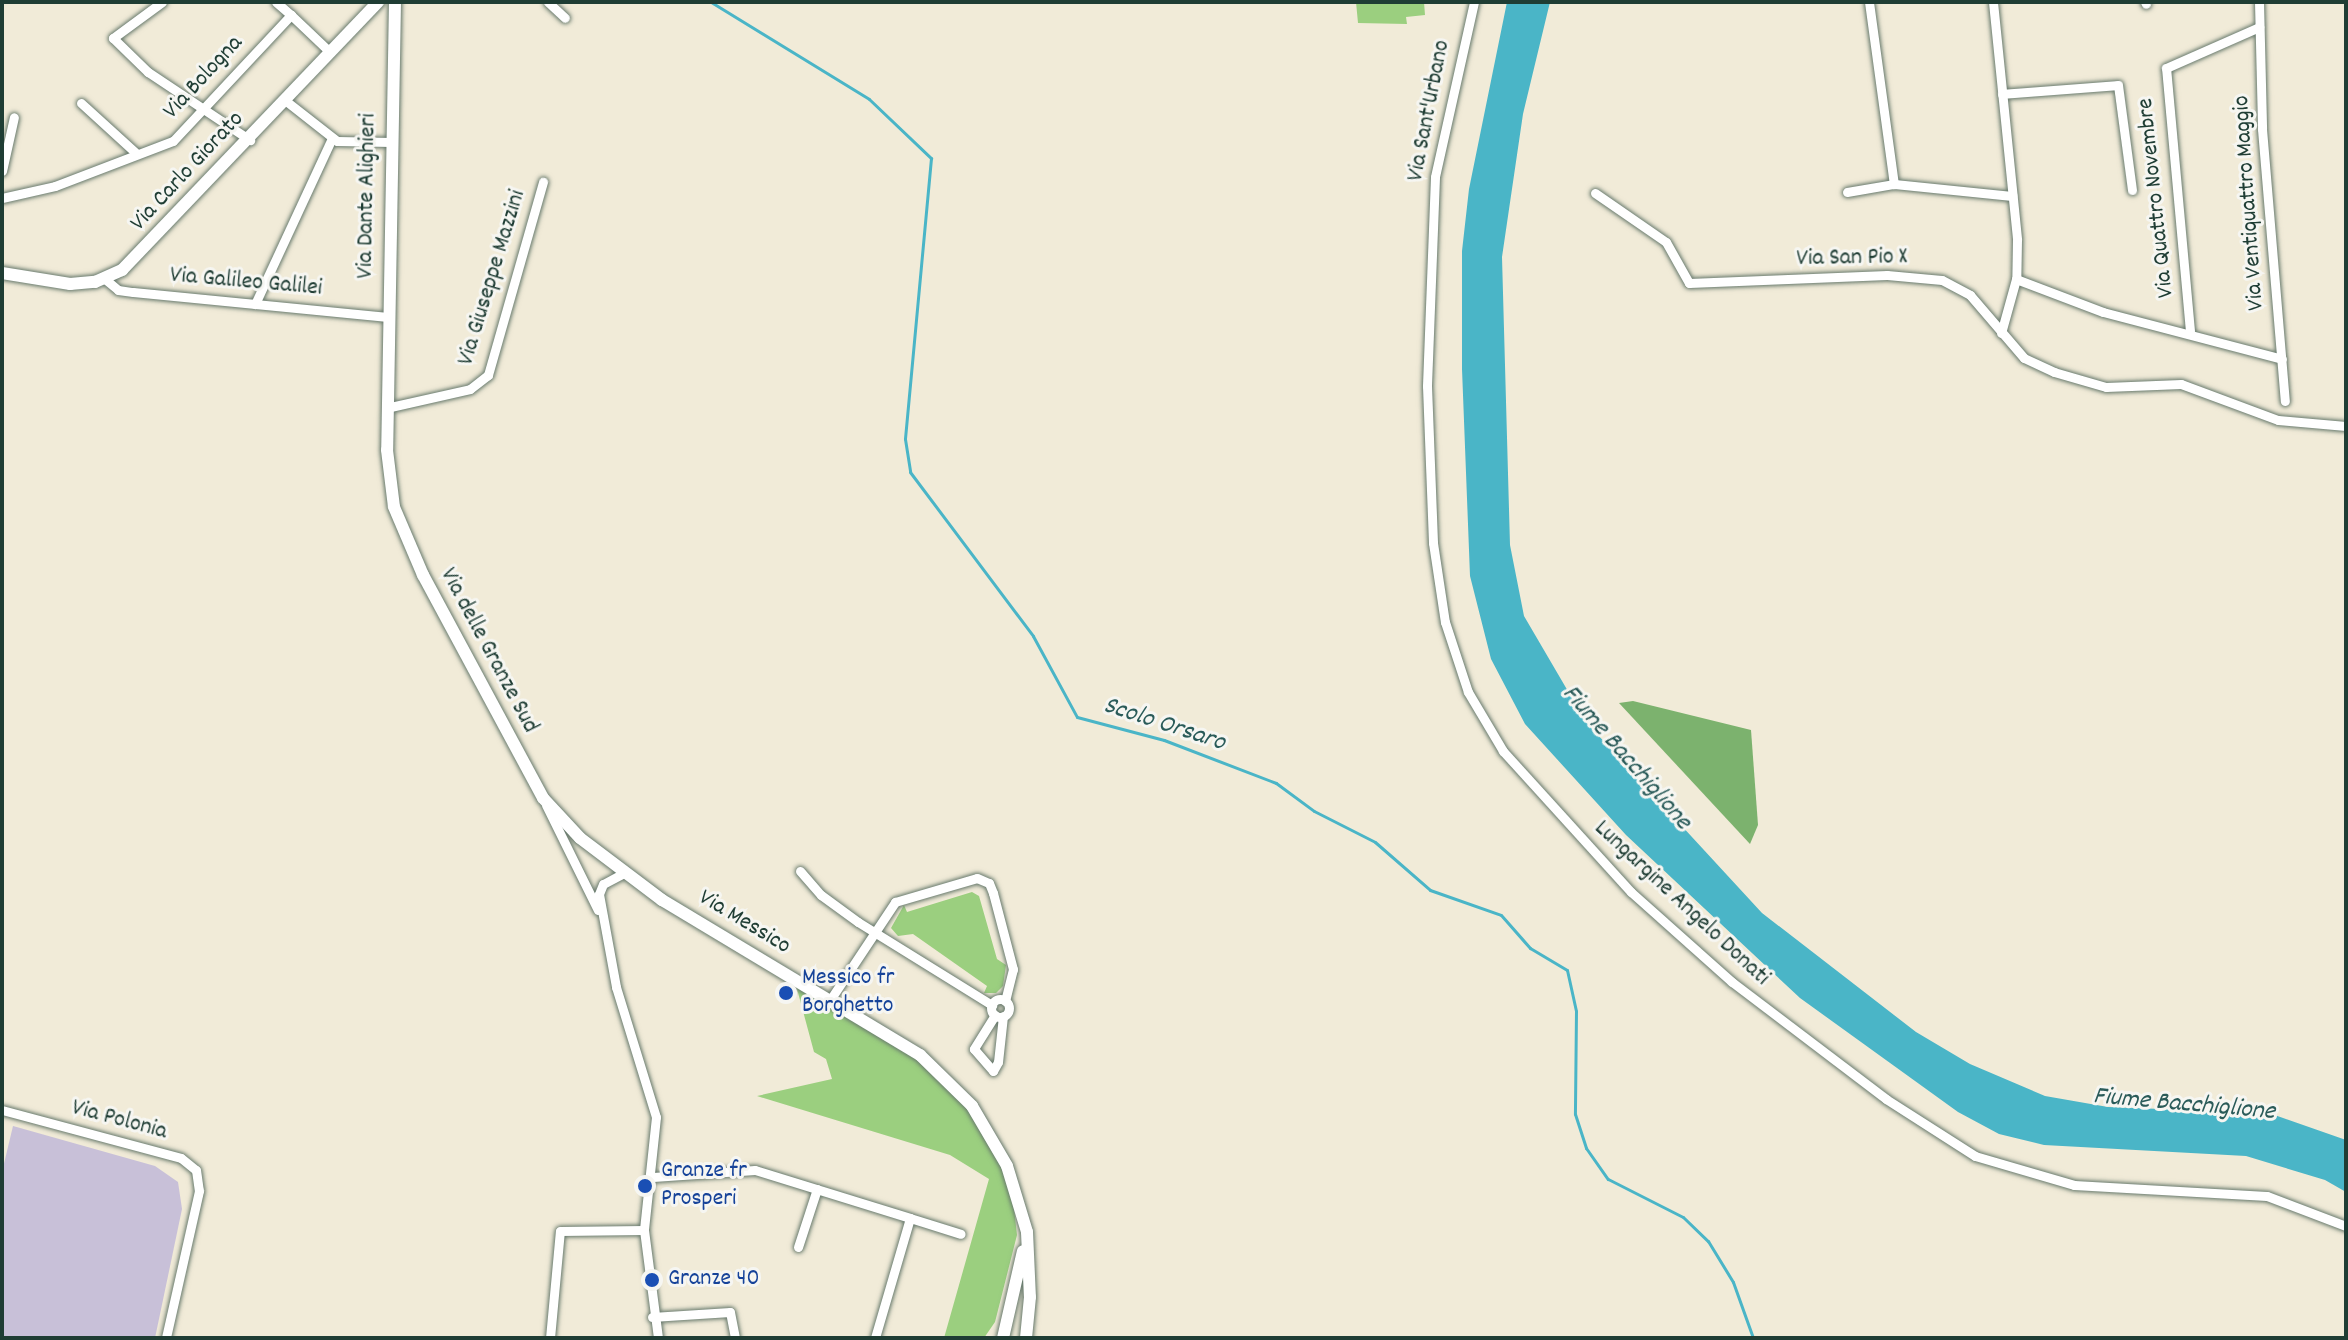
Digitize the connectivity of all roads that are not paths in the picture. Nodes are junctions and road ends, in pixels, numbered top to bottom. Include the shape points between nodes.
1 (162, 2) edge
2 (276, 2) edge
3 (378, 2) edge
4 (385, 2) edge
5 (395, 2) edge
6 (548, 2) edge
7 (1474, 2) edge
8 (1869, 2) edge
9 (1993, 2) edge
10 (2259, 2) edge
11 (368, 12) junction
12 (291, 15) junction
13 (565, 18) dead end
14 (394, 21) junction
15 (2259, 27) junction
16 (330, 52) junction
17 (2002, 94) junction
18 (286, 101) junction
19 (81, 103) dead end
20 (204, 108) junction
21 (14, 117) dead end
22 (332, 138) junction
23 (250, 140) junction
24 (391, 142) junction
25 (136, 153) junction
26 (2, 171) edge
27 (543, 182) dead end
28 (1894, 184) junction
29 (2132, 190) dead end
30 (1847, 192) dead end
31 (1595, 193) dead end
32 (2012, 196) junction
33 (2, 198) edge
34 (1430, 229) joint
35 (2, 273) edge
36 (105, 279) junction
37 (2016, 279) junction
38 (255, 304) junction
39 (388, 317) junction
40 (2190, 331) junction
41 (2001, 333) junction
42 (2282, 359) junction
43 (387, 391) joint
44 (2285, 401) dead end
45 (386, 408) junction
46 (2346, 426) edge
47 (543, 798) junction
48 (800, 871) dead end
49 (622, 874) junction
50 (601, 918) junction
51 (874, 933) junction
52 (830, 1000) junction
53 (1005, 1001) junction
54 (996, 1012) junction
55 (2, 1110) edge
56 (653, 1177) junction
57 (817, 1189) junction
58 (910, 1218) junction
59 (2346, 1226) edge
60 (644, 1230) junction
61 (1027, 1232) junction
62 (961, 1234) dead end
63 (798, 1247) dead end
64 (652, 1317) junction
65 (166, 1338) edge
66 (550, 1338) edge
67 (658, 1338) edge
68 (735, 1338) edge
69 (875, 1338) edge
70 (1003, 1338) edge
71 (1026, 1338) edge

1 - 20 street via 113,38 148,72
2 - 12 street
3 - 11 street, Via Carlo Giorato
4 - 11 street, Via Carlo Giorato
5 - 14 street, Via Dante Alighieri
6 - 13 street
7 - 34 street, Via Sant'Urbano via 1444,123
8 - 28 street
9 - 17 street
10 - 15 street, Via Ventiquattro Maggio
11 - 14 street via 384,11
11 - 16 street, Via Carlo Giorato
12 - 16 street
12 - 20 street, Via Bologna
14 - 24 street, Via Dante Alighieri
15 - 40 street, Via Quattro Novembre via 2166,68
15 - 42 street, Via Ventiquattro Maggio
16 - 18 street, Via Carlo Giorato
17 - 29 street via 2118,85
17 - 32 street
18 - 22 street
18 - 23 street, Via Carlo Giorato
19 - 25 street
20 - 23 street
20 - 25 street, Via Bologna via 173,141
21 - 26 street
22 - 24 street
22 - 38 street
23 - 36 street, Via Carlo Giorato via 146,250
24 - 39 street, Via Dante Alighieri
25 - 33 street, Via Bologna via 55,186
27 - 45 street, Via Giuseppe Mazzini via 488,375 470,389
28 - 30 street
28 - 32 street
31 - 41 street, Via San Pio X via 1666,242 1689,283 1703,287 1887,275 1942,280 1970,295
32 - 37 street
34 - 59 street, Lungargine Angelo Donati via 1427,386 1433,543 1445,622 1455,661 1484,724 1572,831 1732,982 1886,1099 1975,1156 2074,1185 2267,1196
35 - 36 street, Via Carlo Giorato via 70,284
36 - 38 street, Via Galileo Galilei via 118,290
37 - 40 street via 2103,312
37 - 41 street
38 - 39 street, Via Galileo Galilei
39 - 43 street, Via Dante Alighieri
40 - 42 street via 2268,359
41 - 46 street, Via San Pio X via 2024,358 2083,382 2106,387 2181,384 2278,420
42 - 44 street, Via Ventiquattro Maggio
43 - 45 street, Via delle Granze Sud
45 - 47 street, Via delle Granze Sud via 388,475 399,519 423,575
47 - 49 street, Via Messico
47 - 50 street, Via delle Granze Sud
48 - 51 street via 821,895
49 - 50 street, Via delle Granze Sud via 603,884
49 - 52 street, Via Messico
50 - 56 street, Via delle Granze Sud via 656,1117
51 - 52 street
51 - 53 street via 895,902 984,878 993,893 1013,969
51 - 54 street
52 - 61 street, Via Messico via 920,1055 972,1106 1007,1166
53 - 54 street
53 - 54 street via 1009,1009
54 - 54 street via 974,1049 993,1071 998,1062
55 - 65 street, Via Polonia via 181,1158 196,1170 199,1191
56 - 57 street via 755,1170
56 - 60 street, Via delle Granze Sud
57 - 58 street
57 - 63 street
58 - 62 street
58 - 69 street
60 - 64 street, Via delle Granze Sud
60 - 66 street via 560,1231
61 - 70 street, Via Messico
61 - 71 street, Via Messico via 1031,1279
64 - 67 street, Via delle Granze Sud
64 - 68 street via 730,1312

